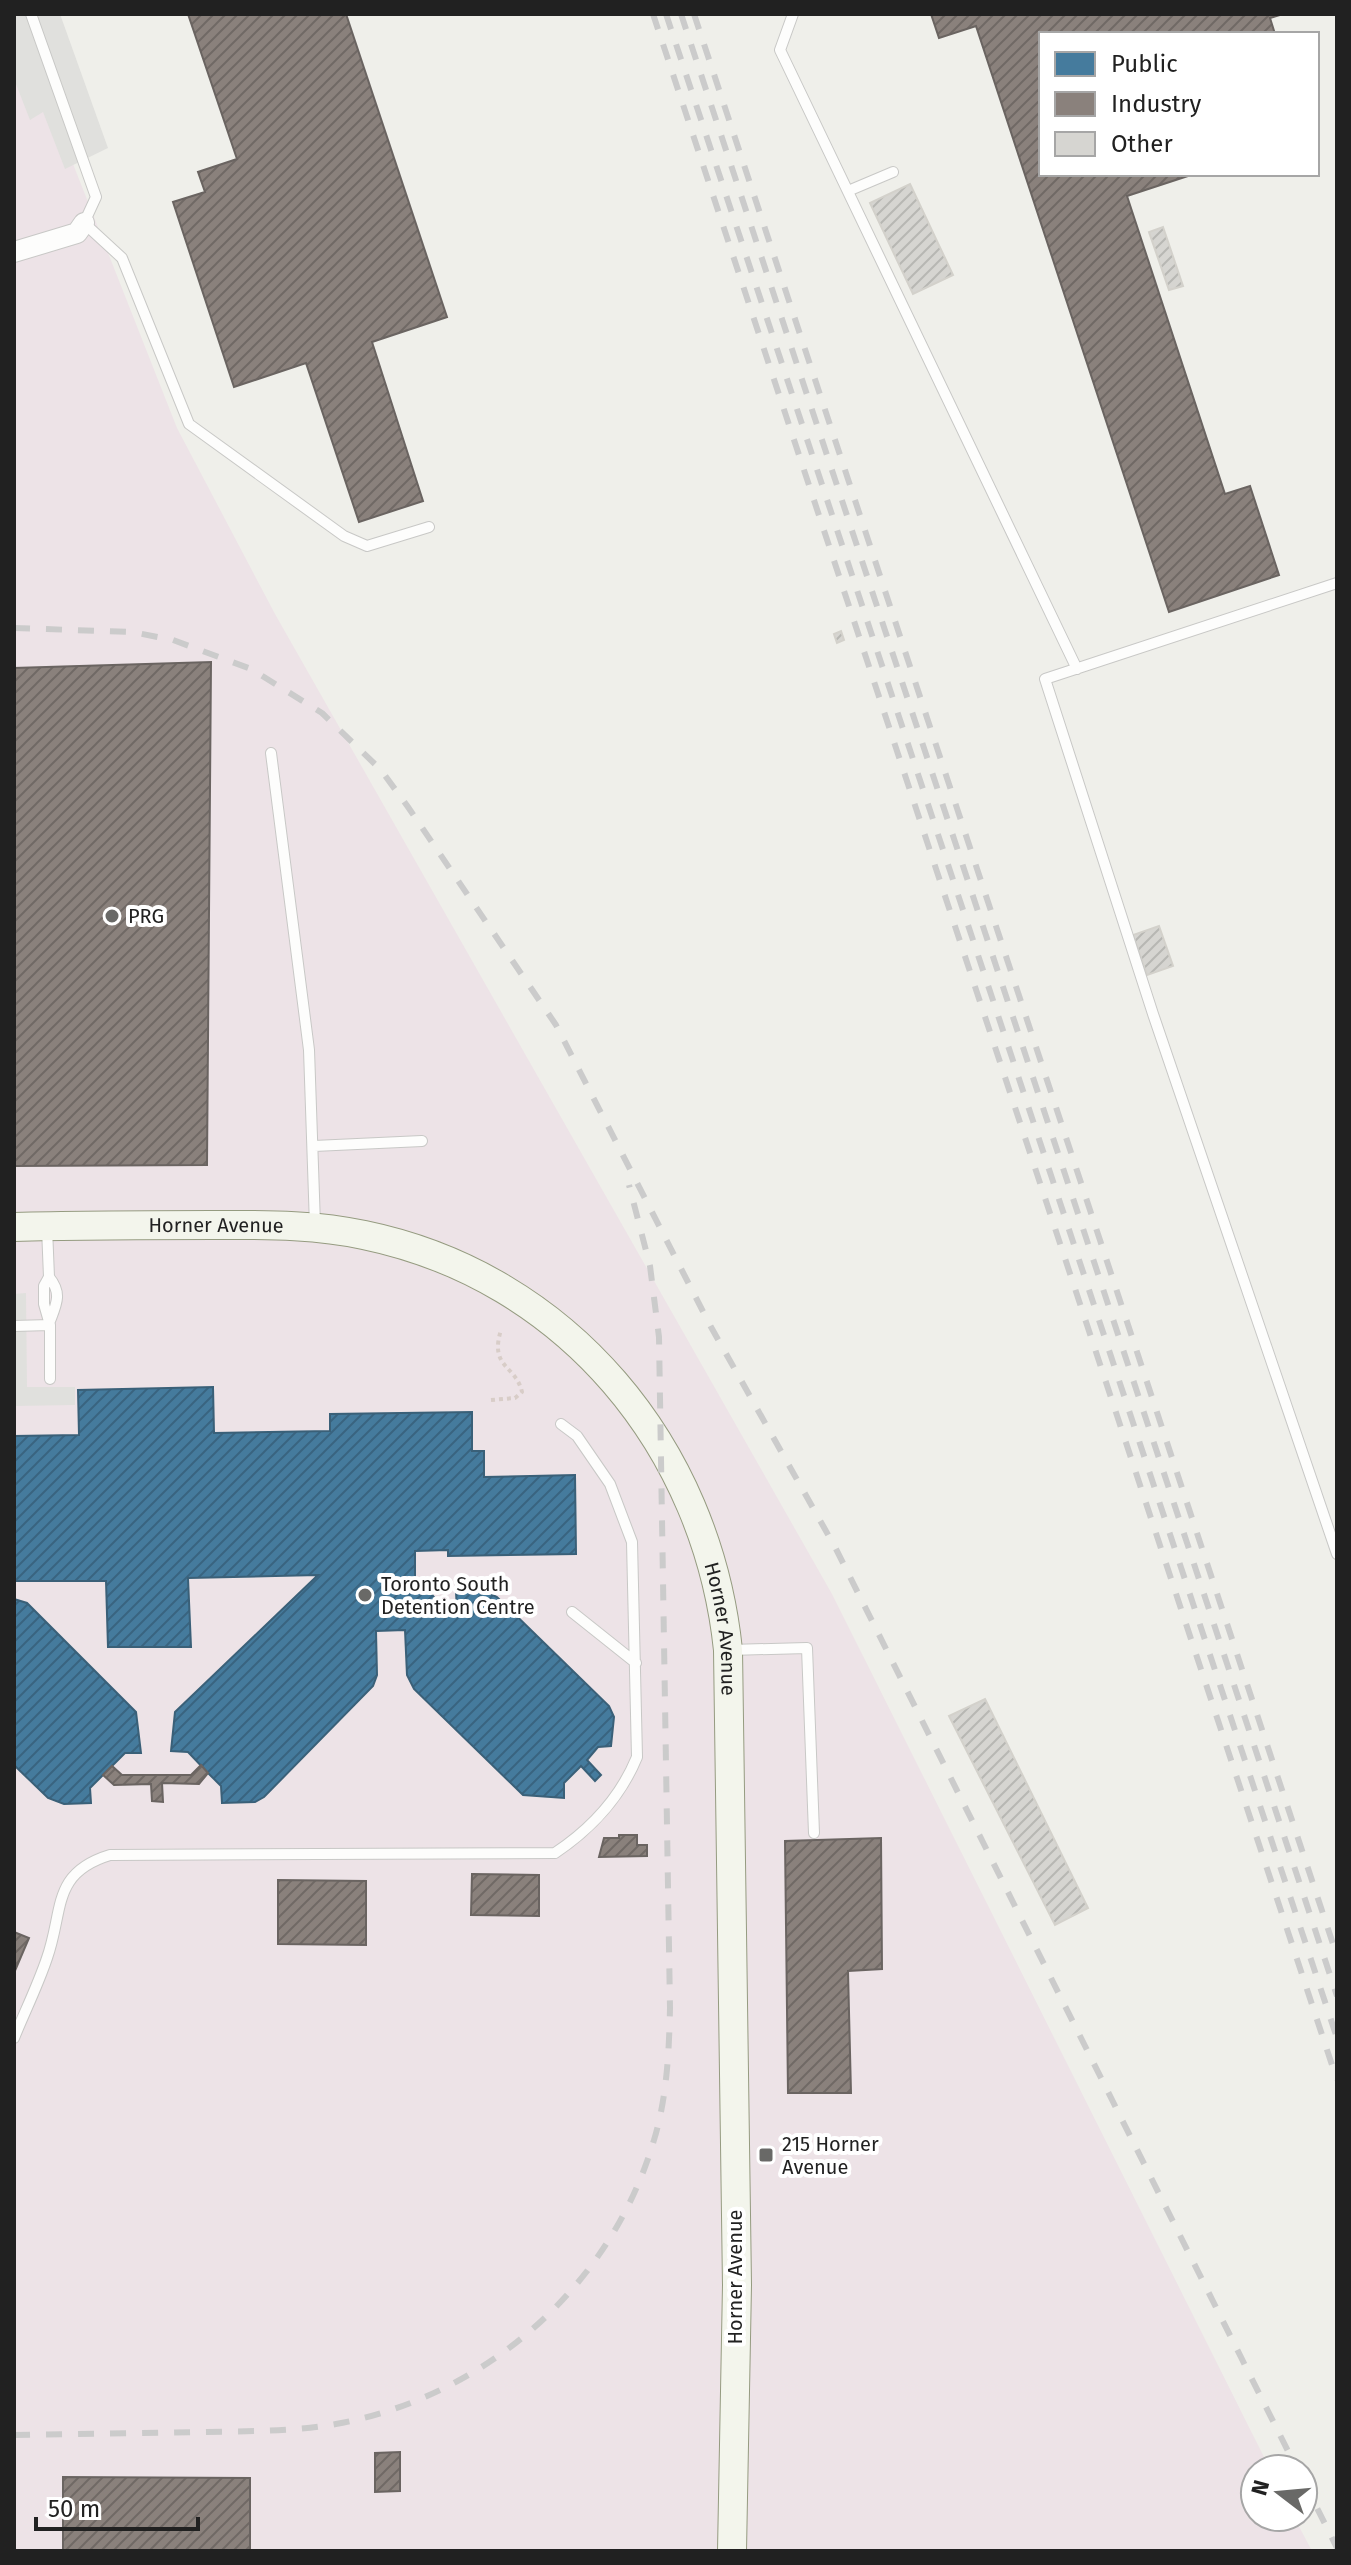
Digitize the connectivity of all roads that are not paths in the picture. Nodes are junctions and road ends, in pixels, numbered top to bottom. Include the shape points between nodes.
1 (31, 14) edge
2 (793, 14) edge
3 (893, 172) dead end
4 (848, 191) junction
5 (84, 223) junction
6 (14, 252) edge
7 (429, 527) dead end
8 (1337, 583) edge
9 (1077, 669) junction
10 (271, 753) dead end
11 (422, 1141) dead end
12 (314, 1146) junction
13 (47, 1226) junction
14 (14, 1227) edge
15 (315, 1227) junction
16 (50, 1323) junction
17 (14, 1326) edge
18 (50, 1379) dead end
19 (561, 1424) dead end
20 (1337, 1554) edge
21 (572, 1612) dead end
22 (728, 1650) junction
23 (636, 1663) junction
24 (814, 1833) dead end
25 (14, 2038) edge
26 (732, 2551) edge

1 - 5 lane via 96,197
2 - 4 lane via 780,50
3 - 4 lane
4 - 9 lane
5 - 6 street via 77,233
5 - 7 lane via 122,258 189,424 344,536 367,546
8 - 9 lane
9 - 20 lane via 1045,679
10 - 12 lane via 309,1050
11 - 12 lane
12 - 15 lane
13 - 14 main road, Horner Avenue
13 - 15 main road, Horner Avenue
13 - 16 lane via 44,1304
15 - 22 main road, Horner Avenue via 401,1245 493,1283 538,1312 610,1376 638,1409 689,1496 719,1592
16 - 17 lane
16 - 18 lane
19 - 23 lane via 577,1436 610,1484 632,1542
21 - 23 lane
22 - 24 lane via 807,1648
22 - 26 main road, Horner Avenue via 737,2285
23 - 25 lane via 637,1757 625,1787 555,1853 110,1855 87,1862 63,1891 47,1959

